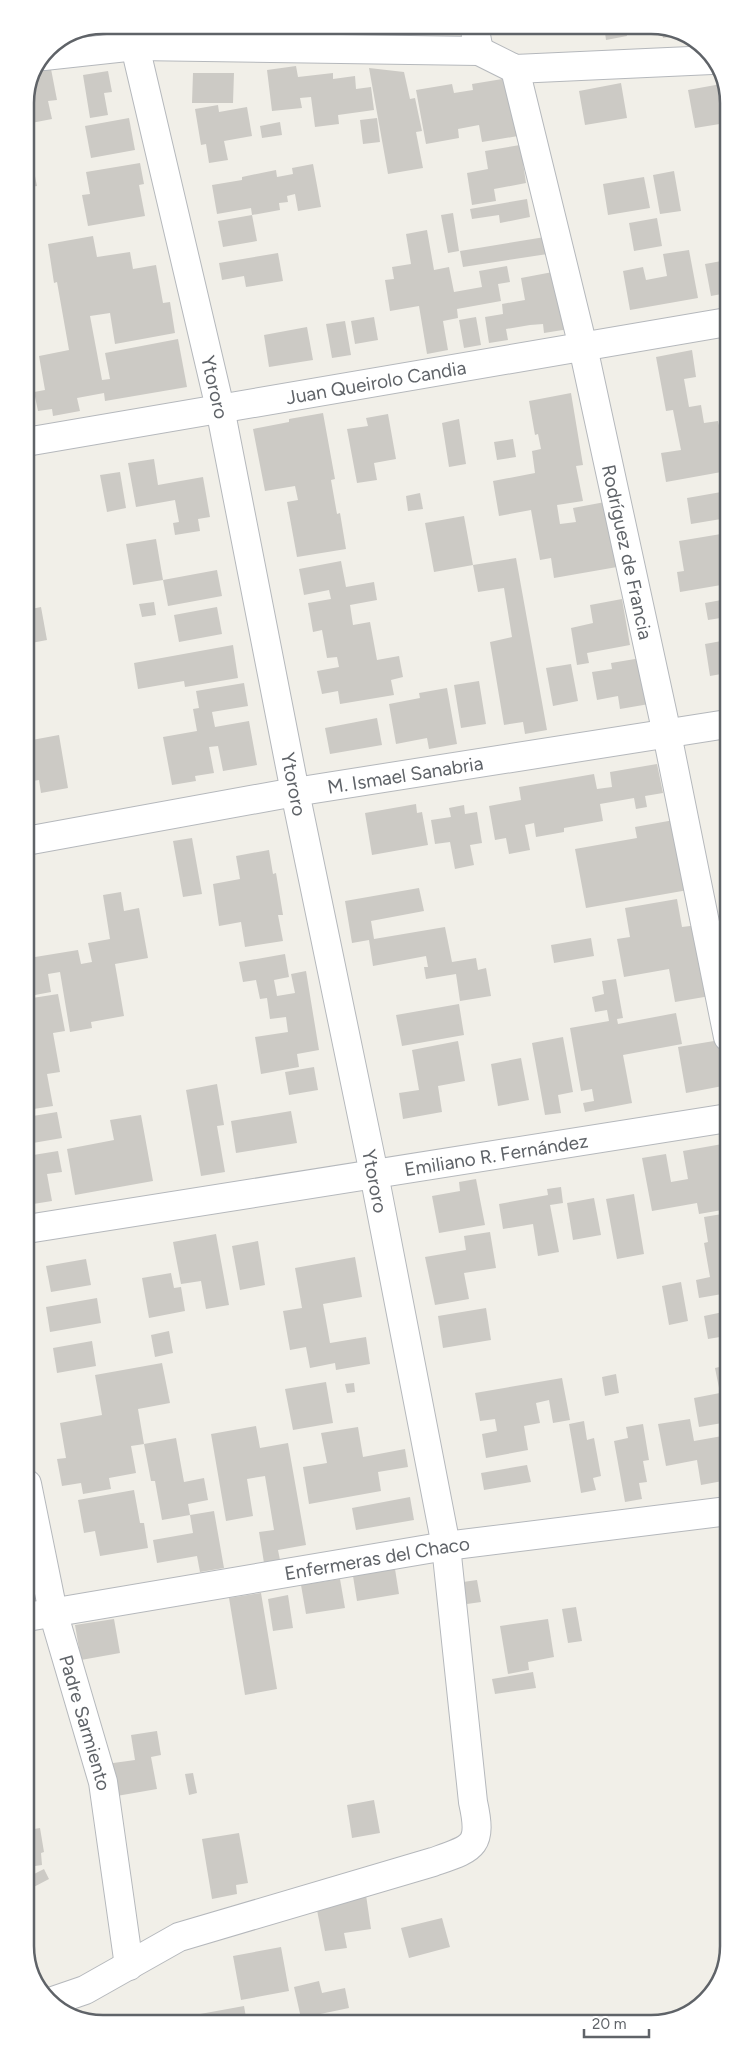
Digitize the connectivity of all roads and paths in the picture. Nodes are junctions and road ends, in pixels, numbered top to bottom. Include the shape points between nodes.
1 (133, 35) edge
2 (477, 38) edge
3 (55, 54) edge
4 (705, 60) edge
5 (515, 70) junction
6 (720, 323) edge
7 (583, 347) junction
8 (220, 408) junction
9 (34, 441) edge
10 (720, 725) edge
11 (667, 734) junction
12 (295, 792) junction
13 (34, 840) edge
14 (720, 997) edge
15 (720, 1119) edge
16 (374, 1174) junction
17 (34, 1229) edge
18 (720, 1512) edge
19 (446, 1546) junction
20 (34, 1554) edge
21 (40, 1614) edge
22 (129, 1966) junction
23 (58, 1999) edge

1 - 2 street
1 - 3 street
1 - 8 street, Ytororo
2 - 5 street
4 - 5 street
5 - 7 street, Rodríguez de Francia
6 - 7 street, Juan Queirolo Candia
7 - 8 street, Juan Queirolo Candia
7 - 11 street, Rodríguez de Francia
8 - 9 street, Juan Queirolo Candia
8 - 12 street, Ytororo
10 - 11 street, M. Ismael Sanabria
11 - 12 street, M. Ismael Sanabria
11 - 14 street, Rodríguez de Francia
12 - 13 street, M. Ismael Sanabria
12 - 16 street, Ytororo
15 - 16 street, Emiliano R. Fernández
16 - 17 street, Emiliano R. Fernández
16 - 19 street, Ytororo
18 - 19 street, Enfermeras del Chaco
19 - 21 street, Enfermeras del Chaco
19 - 22 street, Ytororo via 477,1822 476,1839 465,1851 433,1862 179,1937
20 - 21 street, Padre Sarmiento
21 - 22 street, Padre Sarmiento via 102,1782
22 - 23 street, Ytororo via 85,1990

